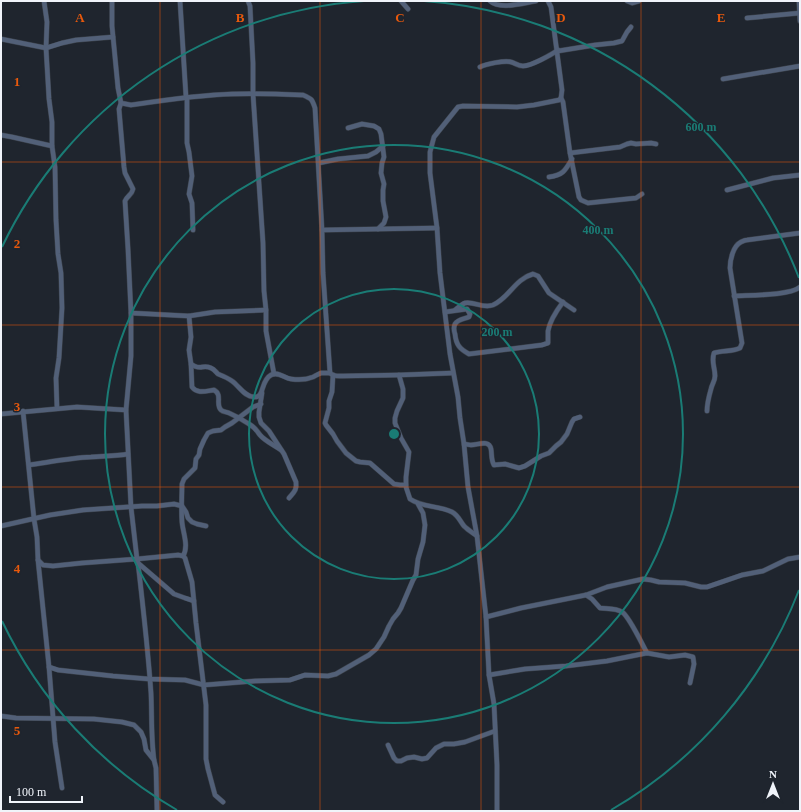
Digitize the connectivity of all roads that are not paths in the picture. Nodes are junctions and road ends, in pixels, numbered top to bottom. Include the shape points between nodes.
1 (44, 1) edge
2 (112, 1) edge
3 (180, 1) edge
4 (248, 1) edge
5 (401, 1) edge
6 (490, 1) edge
7 (536, 1) edge
8 (549, 1) edge
9 (627, 1) edge
10 (639, 1) edge
11 (799, 1) edge
12 (408, 9) dead end
13 (800, 13) edge
14 (748, 18) dead end
15 (800, 21) edge
16 (631, 27) dead end
17 (113, 37) junction
18 (1, 39) edge
19 (46, 48) junction
20 (558, 51) junction
21 (800, 66) edge
22 (480, 67) dead end
23 (723, 78) dead end
24 (253, 94) junction
25 (187, 97) junction
26 (561, 98) junction
27 (121, 102) junction
28 (348, 128) dead end
29 (1, 135) edge
30 (656, 144) dead end
31 (52, 146) junction
32 (383, 146) junction
33 (570, 153) junction
34 (572, 159) junction
35 (319, 163) junction
36 (800, 175) edge
37 (550, 177) dead end
38 (727, 190) dead end
39 (642, 194) dead end
40 (437, 228) junction
41 (378, 229) junction
42 (192, 230) dead end
43 (322, 230) junction
44 (800, 233) edge
45 (800, 287) edge
46 (734, 296) junction
47 (562, 302) junction
48 (266, 310) junction
49 (574, 310) dead end
50 (454, 311) junction
51 (445, 312) junction
52 (131, 313) junction
53 (189, 316) junction
54 (191, 364) junction
55 (453, 373) junction
56 (274, 374) junction
57 (331, 374) junction
58 (399, 375) junction
59 (262, 393) junction
60 (261, 404) junction
61 (57, 408) junction
62 (126, 410) junction
63 (23, 411) junction
64 (707, 411) dead end
65 (1, 414) edge
66 (580, 417) dead end
67 (239, 418) junction
68 (464, 444) junction
69 (281, 450) junction
70 (128, 454) junction
71 (29, 465) junction
72 (406, 485) junction
73 (289, 498) dead end
74 (418, 504) junction
75 (182, 506) junction
76 (131, 507) junction
77 (34, 519) junction
78 (1, 526) edge
79 (206, 526) dead end
80 (477, 536) junction
81 (183, 556) junction
82 (800, 557) edge
83 (38, 560) junction
84 (138, 561) junction
85 (586, 595) junction
86 (194, 601) junction
87 (486, 618) junction
88 (647, 653) junction
89 (49, 667) junction
90 (489, 675) junction
91 (149, 679) junction
92 (690, 683) dead end
93 (204, 685) junction
94 (1, 716) edge
95 (52, 718) junction
96 (495, 731) junction
97 (388, 745) dead end
98 (154, 760) junction
99 (62, 788) dead end
100 (223, 802) dead end
101 (157, 811) edge
102 (498, 811) edge

1 - 19 street
2 - 17 street
3 - 25 street
4 - 24 street
5 - 12 street
6 - 7 street via 503,6
8 - 20 street
9 - 10 street
11 - 13 street
13 - 14 street
13 - 15 street
16 - 20 street via 622,41 614,44
17 - 19 street via 76,40
17 - 27 street
18 - 19 street
19 - 31 street
20 - 22 street via 524,66 506,61
20 - 26 street
21 - 23 street
24 - 25 street
24 - 35 street via 303,95 313,100
24 - 48 street
25 - 27 street via 131,105
25 - 42 street via 192,176
26 - 33 street
26 - 40 street via 517,107 463,106 454,111 434,137 430,152
27 - 52 street via 119,109 124,167 133,189 125,201
28 - 32 street via 362,124 374,126 379,129
29 - 31 street
30 - 33 street via 631,143 620,147
31 - 61 street via 62,308 56,378
32 - 35 street via 368,156
32 - 41 street via 381,173 386,217
33 - 34 street
34 - 37 street via 563,173
34 - 39 street via 581,200 588,203 636,198
35 - 43 street
36 - 38 street via 773,178
40 - 41 street
40 - 51 street
41 - 43 street
43 - 57 street
44 - 46 street via 740,242 730,261
45 - 46 street via 794,291
46 - 64 street via 742,343 740,348 714,353 712,359 715,376
47 - 49 street
47 - 50 street via 549,293 538,276 533,274 516,284 499,302 491,306 464,303
47 - 50 street via 550,325 548,343 469,354 456,342 454,327 459,321 469,317 469,311
48 - 53 street
48 - 56 street via 266,331
50 - 51 street
51 - 55 street
52 - 53 street
52 - 62 street via 131,356
53 - 54 street
54 - 59 street via 198,368 211,368 238,385 247,396 259,396
54 - 67 street via 194,389 216,391 219,407
55 - 58 street
55 - 68 street
56 - 57 street via 302,380 321,373
56 - 59 street via 266,379
57 - 58 street
57 - 72 street via 332,392 326,426 336,441 356,461 370,463 394,484
58 - 72 street via 404,394 395,424 409,452
59 - 60 street
60 - 67 street
60 - 69 street via 261,423
61 - 62 street
61 - 63 street
62 - 70 street
63 - 65 street
63 - 71 street
66 - 68 street via 574,419 567,434 549,453 518,468 505,464 494,465 490,446 487,444
67 - 69 street via 251,424 259,434
67 - 75 street via 221,430 208,433 195,461 195,468 182,484
68 - 80 street via 468,487
69 - 73 street via 297,487
70 - 71 street
70 - 76 street
71 - 77 street
72 - 74 street via 410,499
74 - 80 street via 441,508 457,515 466,528
74 - 93 street via 425,525 416,575 398,614 376,649 369,655 331,676 305,675 290,680
75 - 76 street via 174,504
75 - 79 street via 192,522
75 - 81 street via 186,549
76 - 77 street via 83,510
76 - 84 street
77 - 78 street
77 - 83 street
80 - 87 street
81 - 84 street
81 - 86 street via 192,582
82 - 85 street via 707,587 643,580 607,587
83 - 84 street via 43,565 53,566
83 - 89 street
84 - 86 street via 174,594
84 - 91 street
85 - 87 street
85 - 88 street via 600,608 623,612
86 - 93 street
87 - 90 street
88 - 90 street via 607,661
88 - 92 street via 669,657 692,657 694,664
89 - 91 street
89 - 95 street
90 - 96 street
91 - 93 street via 185,680
91 - 98 street
93 - 100 street via 206,759 216,795
94 - 95 street
95 - 98 street via 94,719 134,725 141,732 146,750
95 - 99 street
96 - 97 street via 465,742 444,744 422,759 414,757 397,761
96 - 102 street
98 - 101 street

